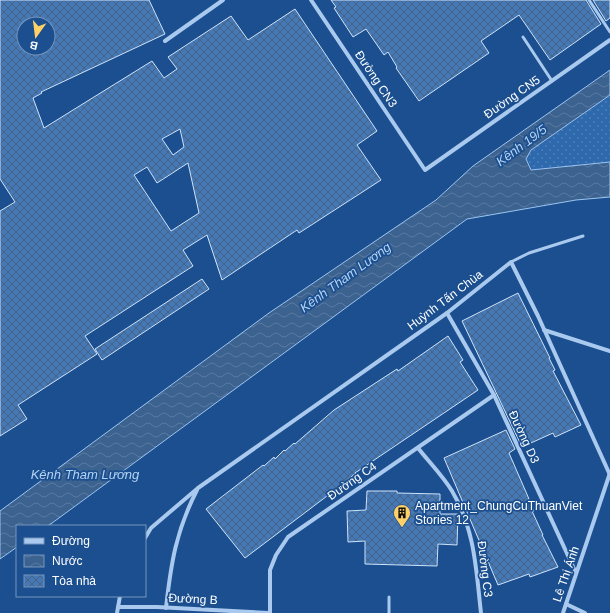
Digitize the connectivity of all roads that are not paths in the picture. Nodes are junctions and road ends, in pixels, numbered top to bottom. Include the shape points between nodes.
1 (223, 0) edge
2 (311, 0) edge
3 (589, 0) edge
4 (610, 32) edge
5 (523, 37) dead end
6 (164, 40) dead end
7 (610, 40) edge
8 (552, 81) junction
9 (425, 170) joint
10 (583, 236) dead end
11 (511, 262) junction
12 (446, 313) junction
13 (544, 330) junction
14 (610, 351) edge
15 (494, 395) junction
16 (418, 448) junction
17 (610, 475) edge
18 (198, 488) junction
19 (146, 536) edge
20 (576, 573) junction
21 (120, 597) edge
22 (389, 597) dead end
23 (566, 604) junction
24 (118, 607) junction
25 (157, 607) junction
26 (166, 608) junction
27 (117, 613) edge
28 (158, 613) edge
29 (269, 613) edge
30 (389, 613) edge
31 (481, 613) edge
32 (563, 613) edge
33 (585, 613) edge

1 - 6 street
2 - 9 street, Đường CN3
3 - 4 lane
5 - 8 lane
7 - 8 street, Đường CN5
8 - 9 street, Đường CN5
10 - 11 lane via 529,253
11 - 12 street, Huỳnh Tấn Chùa
11 - 13 street
12 - 15 street, Đường D3
12 - 18 street, Huỳnh Tấn Chùa
13 - 14 street
13 - 17 street
15 - 16 street, Đường C4
15 - 20 street, Đường D3
16 - 29 street, Đường C4 via 288,537 270,570
16 - 31 street, Đường C3 via 452,490 465,517 473,545
17 - 20 street, Lê Thị Ánh
18 - 19 street, Huỳnh Tấn Chùa via 151,528
18 - 26 street, Huỳnh Tấn Chùa via 177,537
20 - 23 street, Lê Thị Ánh
21 - 24 street
22 - 30 lane
23 - 32 street, Lê Thị Ánh
23 - 33 street
24 - 25 street, Đường B
24 - 27 street
25 - 26 street, Đường B
25 - 28 street
26 - 29 street, Đường B

